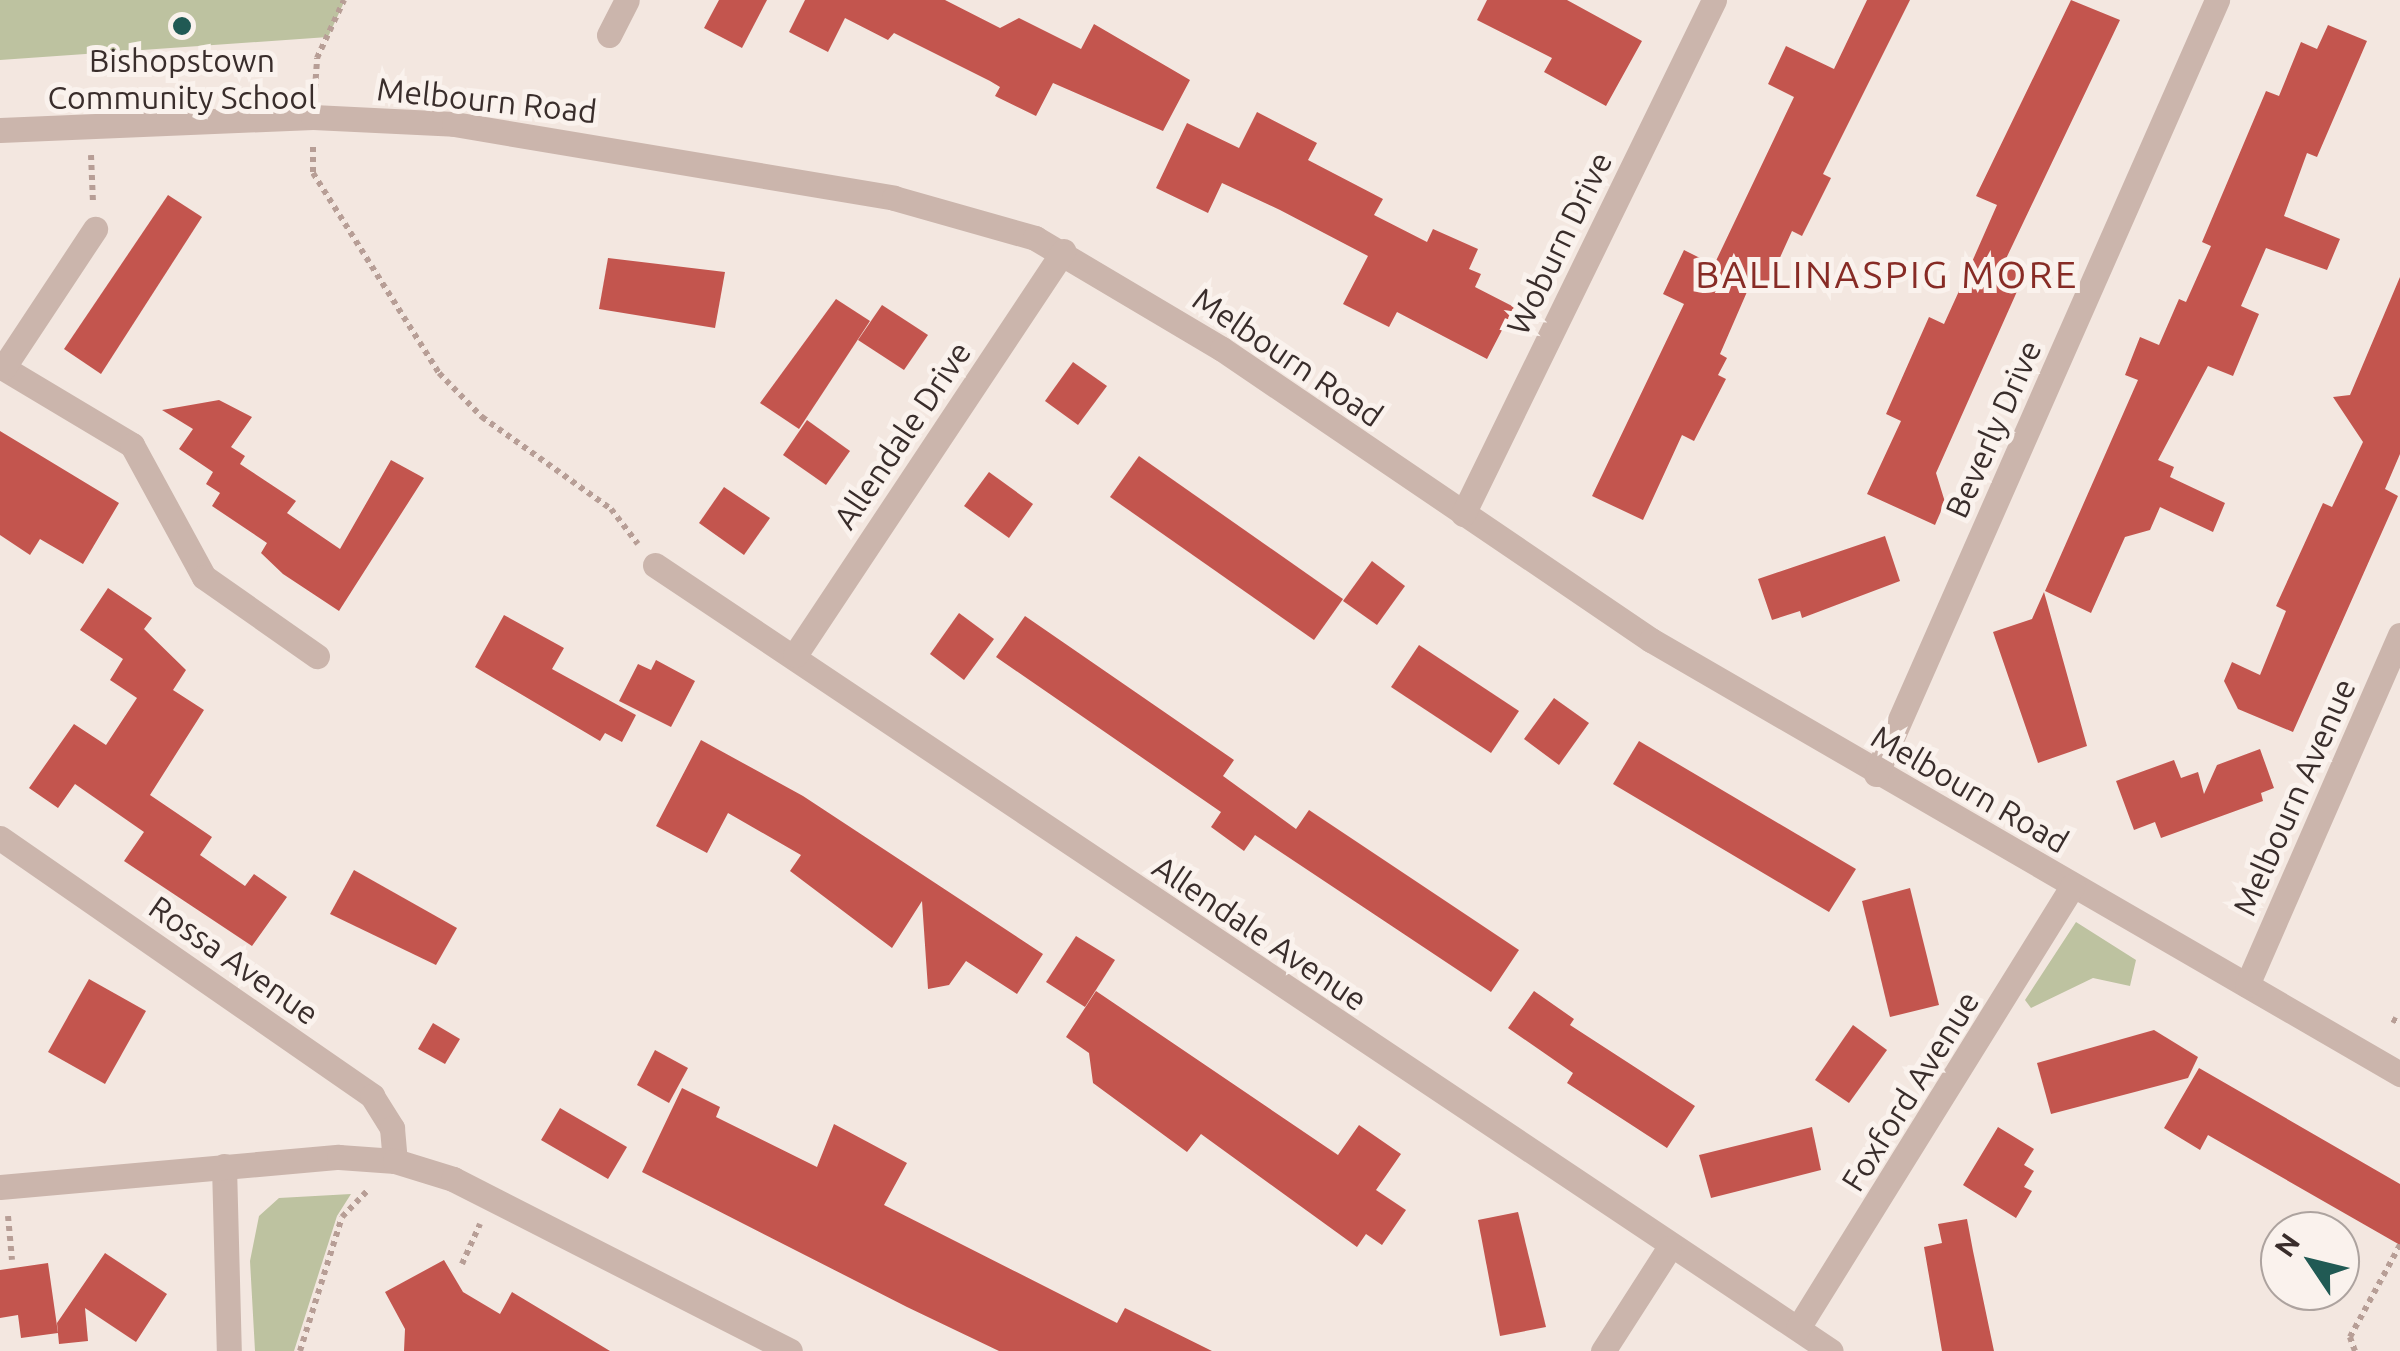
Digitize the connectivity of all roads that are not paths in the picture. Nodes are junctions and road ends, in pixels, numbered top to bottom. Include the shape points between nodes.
1 (627, 0) edge
2 (1714, 0) edge
3 (2217, 0) edge
4 (609, 35) dead end
5 (0, 130) edge
6 (94, 228) road end
7 (1063, 252) junction
8 (2, 367) edge
9 (1463, 514) junction
10 (655, 565) road end
11 (2400, 635) edge
12 (317, 656) dead end
13 (796, 656) junction
14 (1876, 774) junction
15 (0, 838) edge
16 (2073, 885) junction
17 (2247, 985) junction
18 (2400, 1074) edge
19 (395, 1160) junction
20 (224, 1166) junction
21 (0, 1187) edge
22 (1669, 1248) junction
23 (1798, 1328) junction
24 (229, 1351) edge
25 (790, 1351) edge
26 (1603, 1351) edge
27 (1831, 1351) edge

1 - 4 street
2 - 9 street, Woburn Drive
3 - 14 street, Beverly Drive
5 - 7 street, Melbourn Road via 313,117 454,124 924,205
6 - 8 street
7 - 9 street, Melbourn Road
7 - 13 street, Allendale Drive
8 - 12 street via 132,445 204,577
9 - 14 street, Melbourn Road via 1651,640
10 - 13 street, Allendale Avenue
11 - 17 street, Melbourn Avenue
13 - 22 street, Allendale Avenue
14 - 16 street, Melbourn Road
15 - 19 street, Rossa Avenue via 372,1096 392,1128
16 - 17 street, Melbourn Road
16 - 23 street, Foxford Avenue
17 - 18 street, Melbourn Road
19 - 20 street
19 - 25 street via 454,1178
20 - 21 street
20 - 24 street
22 - 23 street, Allendale Avenue
22 - 26 street
23 - 27 street, Allendale Avenue

